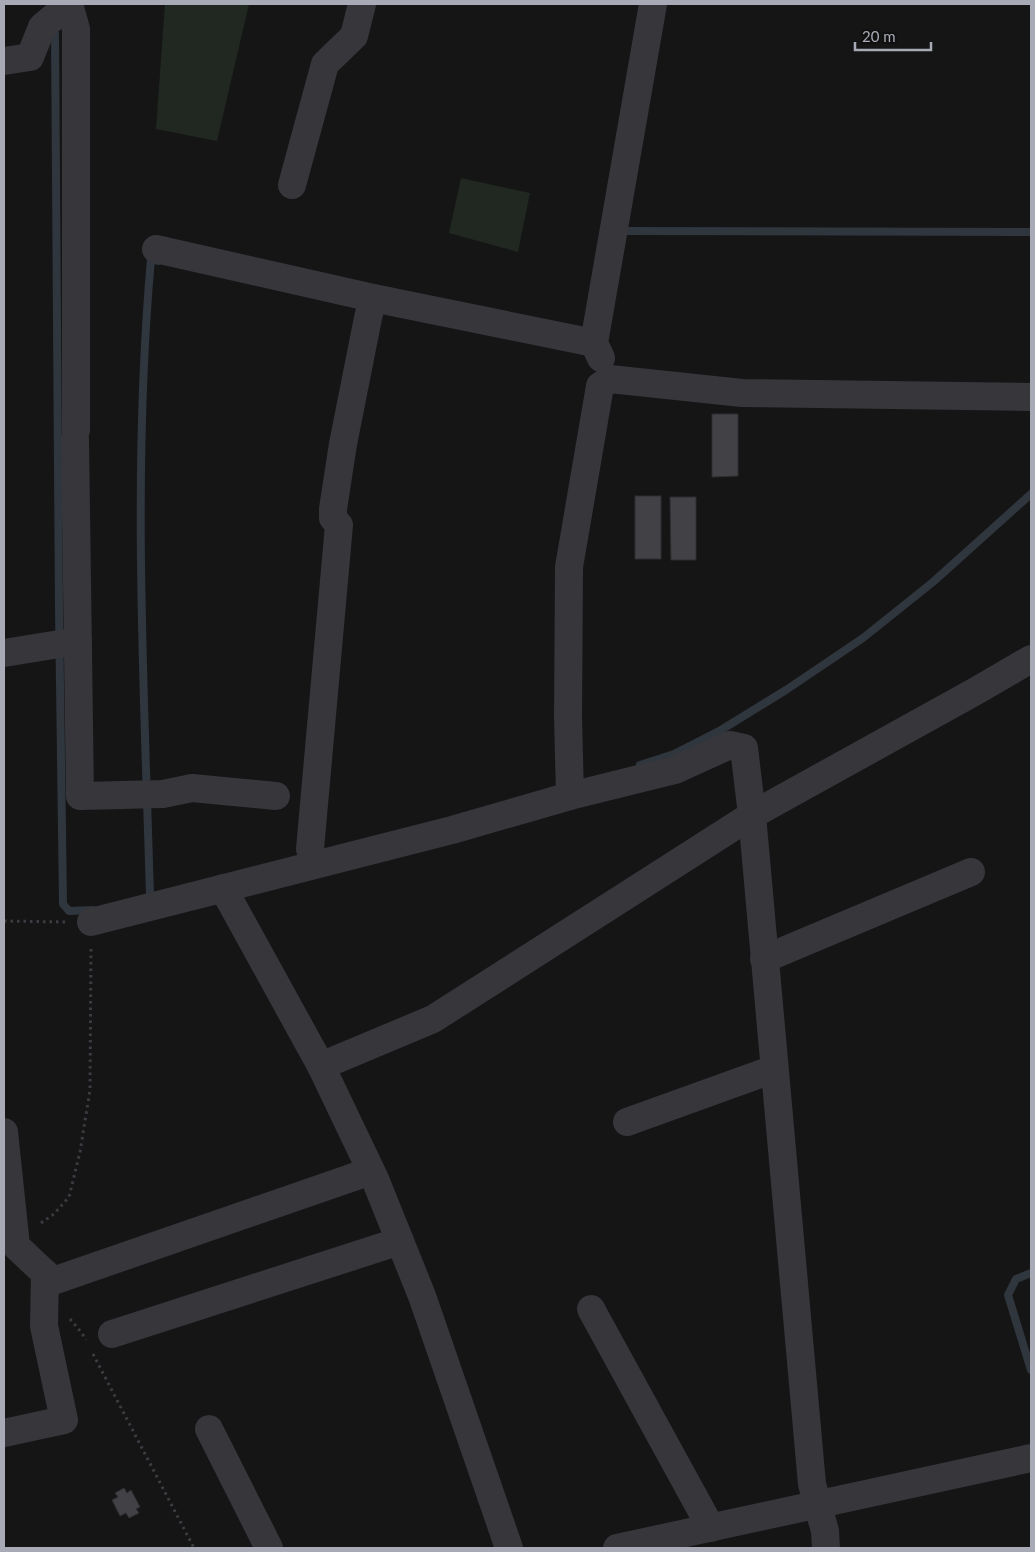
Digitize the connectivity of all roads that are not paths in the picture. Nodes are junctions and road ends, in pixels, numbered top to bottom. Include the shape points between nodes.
1 (67, 4) edge
2 (362, 4) edge
3 (653, 4) edge
4 (4, 61) edge
5 (292, 185) dead end
6 (156, 249) dead end
7 (372, 305) junction
8 (594, 343) junction
9 (610, 379) junction
10 (1031, 397) edge
11 (65, 643) junction
12 (4, 652) edge
13 (1031, 659) edge
14 (569, 788) junction
15 (276, 796) dead end
16 (752, 815) junction
17 (313, 858) junction
18 (971, 872) dead end
19 (223, 888) junction
20 (91, 922) road end
21 (764, 959) junction
22 (321, 1066) junction
23 (774, 1068) junction
24 (627, 1122) dead end
25 (4, 1132) edge
26 (371, 1171) junction
27 (400, 1241) junction
28 (45, 1273) junction
29 (591, 1309) dead end
30 (112, 1334) dead end
31 (208, 1429) dead end
32 (4, 1433) edge
33 (1031, 1458) edge
34 (818, 1504) junction
35 (711, 1528) junction
36 (269, 1548) edge
37 (509, 1548) edge
38 (617, 1548) edge
39 (826, 1548) edge

1 - 4 street via 42,27 30,57
1 - 11 street via 76,29 76,434
2 - 5 street via 354,36 326,64
3 - 8 street
6 - 7 street
7 - 8 street
7 - 17 street via 333,508 333,518 339,525 310,849
8 - 9 street
9 - 10 street via 742,393
9 - 14 street via 600,386 569,567
11 - 12 street
11 - 15 street via 80,796 163,794 192,788
13 - 16 street
14 - 16 street via 675,770 730,745 744,748
14 - 17 street via 452,830
16 - 21 street
16 - 22 street via 433,1019
17 - 19 street
18 - 21 street
19 - 20 street
19 - 22 street
21 - 23 street
22 - 26 street
23 - 24 street
23 - 34 street via 812,1484
25 - 28 street via 16,1246
26 - 27 street
26 - 28 street via 53,1281
27 - 30 street
27 - 37 street
28 - 32 street via 44,1326 64,1420
29 - 35 street
31 - 36 street
33 - 34 street
34 - 35 street
34 - 39 street
35 - 38 street

